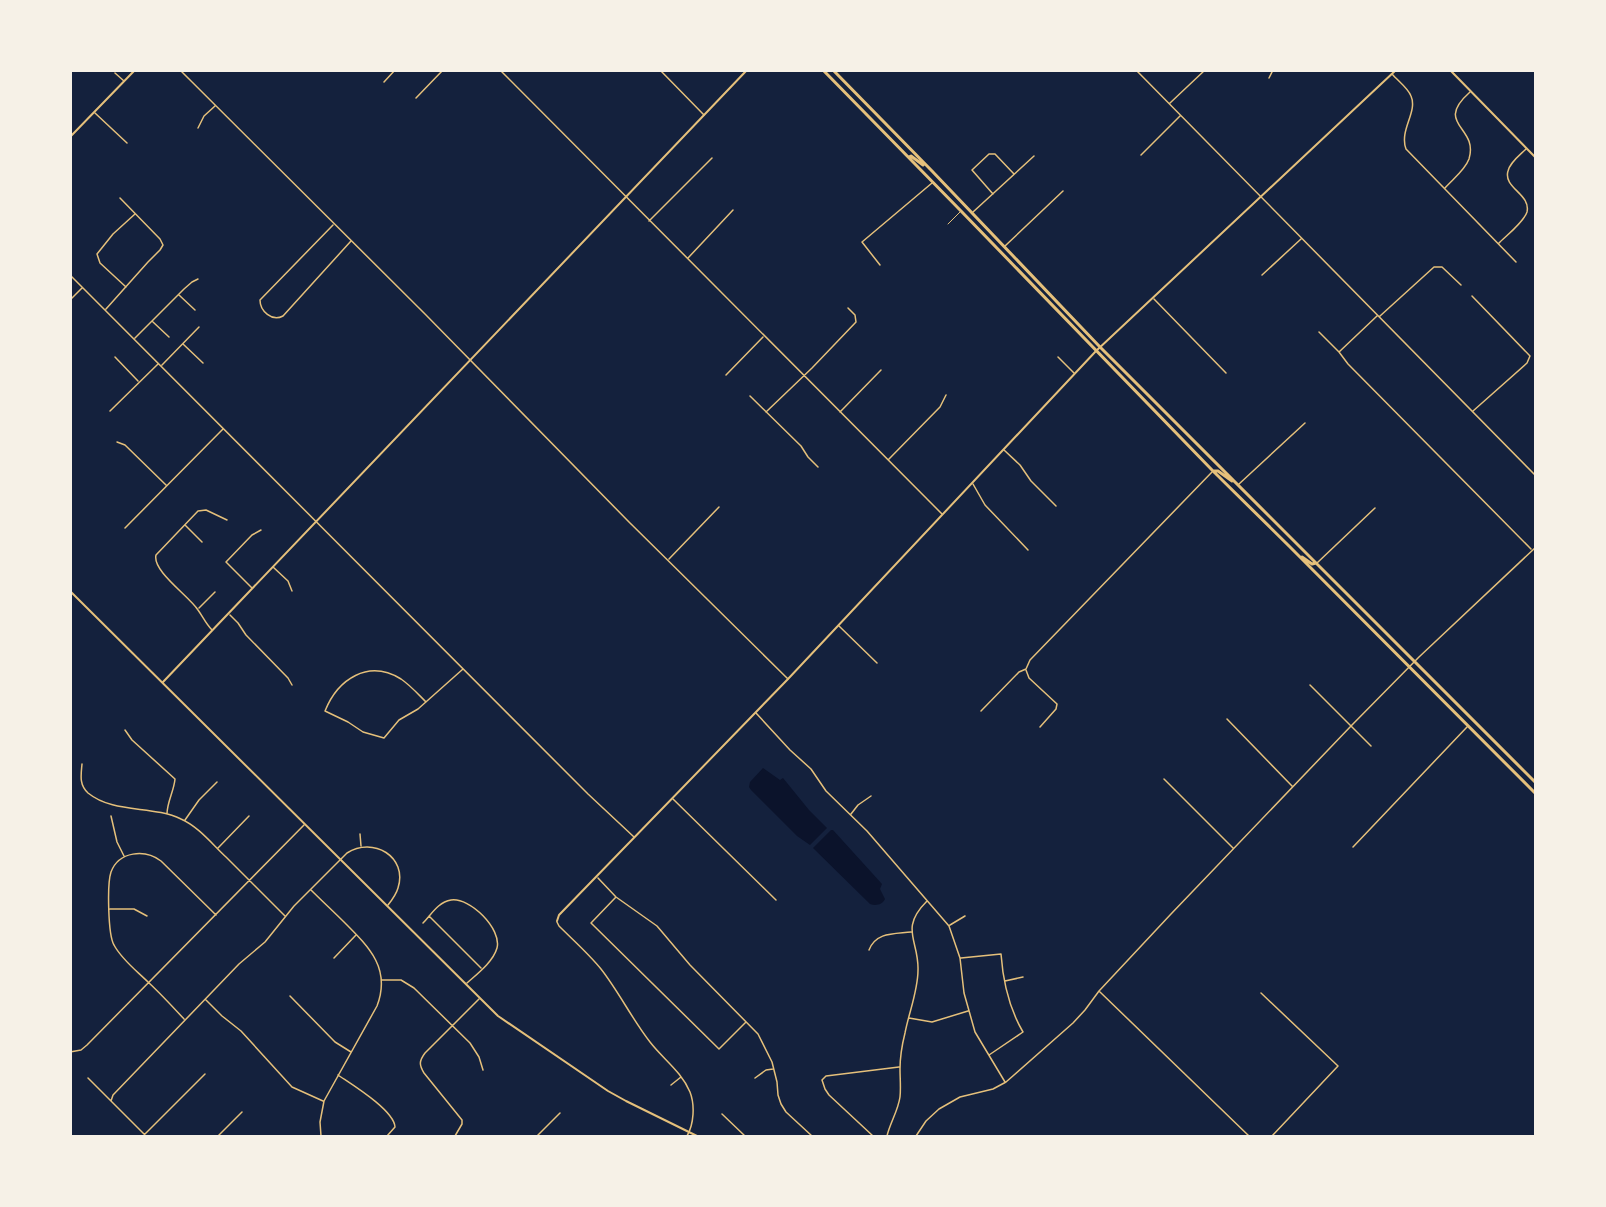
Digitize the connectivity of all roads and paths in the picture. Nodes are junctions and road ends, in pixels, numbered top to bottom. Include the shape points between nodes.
1 (135, 70) edge
2 (180, 70) edge
3 (395, 70) edge
4 (443, 70) edge
5 (500, 70) edge
6 (660, 70) edge
7 (747, 70) edge
8 (823, 70) edge
9 (833, 70) edge
10 (1136, 70) edge
11 (1205, 70) edge
12 (1273, 70) edge
13 (1396, 70) edge
14 (1450, 70) edge
15 (115, 73) dead end
16 (1392, 74) junction
17 (1269, 78) dead end
18 (124, 82) junction
19 (384, 82) dead end
20 (1470, 91) junction
21 (416, 98) dead end
22 (1169, 104) junction
23 (215, 106) junction
24 (94, 112) junction
25 (704, 115) junction
26 (1181, 116) junction
27 (198, 128) dead end
28 (70, 137) edge
29 (127, 143) dead end
30 (1527, 149) junction
31 (1141, 154) dead end
32 (1034, 156) dead end
33 (712, 158) dead end
34 (909, 158) junction
35 (1536, 158) edge
36 (932, 171) junction
37 (1014, 174) junction
38 (933, 182) junction
39 (1444, 189) junction
40 (1063, 191) dead end
41 (993, 194) junction
42 (626, 197) junction
43 (1261, 197) junction
44 (120, 198) dead end
45 (733, 210) dead end
46 (961, 211) junction
47 (972, 213) junction
48 (136, 214) junction
49 (649, 221) junction
50 (334, 224) junction
51 (948, 224) dead end
52 (1302, 238) junction
53 (351, 241) junction
54 (1498, 244) junction
55 (1004, 246) junction
56 (687, 259) junction
57 (1516, 262) dead end
58 (880, 265) dead end
59 (70, 275) edge
60 (1262, 275) dead end
61 (198, 279) dead end
62 (1461, 285) dead end
63 (126, 287) junction
64 (83, 288) junction
65 (179, 294) junction
66 (1472, 296) dead end
67 (1153, 298) junction
68 (70, 300) edge
69 (848, 308) dead end
70 (105, 310) junction
71 (195, 310) dead end
72 (1378, 316) junction
73 (153, 321) junction
74 (199, 327) dead end
75 (1318, 332) dead end
76 (764, 335) junction
77 (169, 337) dead end
78 (135, 339) junction
79 (183, 344) junction
80 (1100, 347) junction
81 (1096, 351) junction
82 (1339, 352) junction
83 (115, 357) dead end
84 (1058, 357) dead end
85 (470, 360) junction
86 (202, 363) dead end
87 (160, 365) junction
88 (881, 370) dead end
89 (1075, 373) junction
90 (1226, 373) dead end
91 (726, 375) dead end
92 (804, 375) junction
93 (139, 382) junction
94 (946, 395) dead end
95 (750, 396) dead end
96 (110, 411) dead end
97 (766, 412) junction
98 (840, 412) junction
99 (1473, 412) junction
100 (1305, 423) dead end
101 (224, 428) junction
102 (117, 442) dead end
103 (1004, 449) junction
104 (888, 460) junction
105 (818, 467) dead end
106 (1213, 471) junction
107 (1535, 475) edge
108 (972, 483) junction
109 (1238, 485) junction
110 (167, 486) junction
111 (1056, 506) dead end
112 (719, 507) dead end
113 (1375, 508) dead end
114 (942, 514) junction
115 (227, 520) dead end
116 (316, 521) junction
117 (184, 525) junction
118 (125, 528) dead end
119 (261, 530) dead end
120 (202, 543) dead end
121 (1289, 546) junction
122 (1536, 547) edge
123 (1028, 550) dead end
124 (1532, 550) junction
125 (669, 560) junction
126 (1316, 563) junction
127 (273, 567) junction
128 (252, 588) junction
129 (70, 591) edge
130 (292, 591) dead end
131 (216, 592) dead end
132 (198, 609) junction
133 (228, 613) junction
134 (839, 626) junction
135 (213, 630) junction
136 (1414, 662) junction
137 (877, 663) dead end
138 (1409, 667) junction
139 (463, 668) junction
140 (1026, 669) junction
141 (788, 680) junction
142 (163, 682) junction
143 (292, 685) dead end
144 (1310, 685) dead end
145 (426, 702) junction
146 (981, 711) dead end
147 (756, 713) junction
148 (1227, 719) dead end
149 (1351, 726) junction
150 (1468, 726) junction
151 (1040, 728) dead end
152 (125, 730) dead end
153 (1371, 746) dead end
154 (82, 764) dead end
155 (1164, 779) dead end
156 (217, 782) dead end
157 (1536, 783) edge
158 (1293, 787) junction
159 (1536, 794) edge
160 (871, 796) dead end
161 (672, 798) junction
162 (167, 813) junction
163 (851, 814) junction
164 (111, 816) dead end
165 (249, 816) dead end
166 (184, 820) junction
167 (305, 824) junction
168 (360, 834) dead end
169 (634, 838) junction
170 (361, 847) junction
171 (1353, 847) dead end
172 (218, 849) junction
173 (1234, 849) junction
174 (125, 857) junction
175 (340, 859) junction
176 (597, 876) junction
177 (250, 881) junction
178 (310, 889) junction
179 (616, 897) junction
180 (776, 900) dead end
181 (928, 901) junction
182 (387, 906) junction
183 (110, 909) junction
184 (216, 915) junction
185 (147, 916) dead end
186 (286, 916) junction
187 (429, 916) junction
188 (965, 916) dead end
189 (557, 921) joint
190 (423, 923) dead end
191 (949, 926) junction
192 (912, 932) junction
193 (356, 934) junction
194 (868, 950) dead end
195 (334, 958) dead end
196 (960, 958) junction
197 (482, 968) junction
198 (1023, 977) dead end
199 (381, 980) junction
200 (148, 982) junction
201 (1004, 982) junction
202 (466, 985) junction
203 (1099, 991) junction
204 (1262, 993) dead end
205 (290, 996) dead end
206 (480, 998) junction
207 (205, 999) junction
208 (968, 1011) junction
209 (908, 1018) junction
210 (185, 1019) junction
211 (746, 1022) junction
212 (452, 1025) junction
213 (70, 1052) edge
214 (351, 1052) junction
215 (988, 1055) junction
216 (900, 1067) junction
217 (774, 1069) junction
218 (483, 1070) dead end
219 (205, 1074) dead end
220 (338, 1075) junction
221 (682, 1077) junction
222 (88, 1078) dead end
223 (755, 1078) dead end
224 (1005, 1082) junction
225 (671, 1085) dead end
226 (111, 1101) junction
227 (324, 1101) junction
228 (242, 1112) dead end
229 (560, 1113) dead end
230 (722, 1114) dead end
231 (689, 1132) junction
232 (144, 1136) edge
233 (218, 1137) edge
234 (321, 1137) edge
235 (387, 1137) edge
236 (455, 1137) edge
237 (537, 1137) edge
238 (687, 1137) edge
239 (697, 1137) edge
240 (745, 1137) edge
241 (812, 1137) edge
242 (873, 1137) edge
243 (887, 1137) edge
244 (916, 1137) edge
245 (1249, 1137) edge
246 (1272, 1137) edge

1 - 18 street
2 - 23 street
3 - 19 street
4 - 21 street
5 - 42 street
6 - 25 street
7 - 25 street
8 - 34 main road
9 - 36 main road
10 - 22 street
11 - 22 street
12 - 17 street
13 - 16 street
14 - 20 street
15 - 18 street
16 - 39 street via 1413,100 1404,144
16 - 43 street
18 - 24 street
20 - 30 street
20 - 39 street via 1458,103 1455,113 1469,140 1469,157 1466,166
22 - 26 street
23 - 27 street
23 - 50 street
24 - 28 street
24 - 29 street
25 - 42 street
26 - 31 street
26 - 43 street
30 - 35 street
30 - 54 street via 1508,170 1511,186 1525,200 1526,213
32 - 37 street
33 - 49 street
34 - 36 main road
34 - 38 main road
36 - 47 main road
37 - 41 street
37 - 41 street via 995,154 989,154 972,170
38 - 46 main road
38 - 58 street via 862,242
39 - 54 street
40 - 55 street
41 - 47 street
42 - 49 street
42 - 85 street
43 - 52 street
43 - 67 street
44 - 48 street
45 - 56 street
46 - 51 lane
46 - 81 main road
47 - 55 main road
48 - 63 street via 163,244
48 - 63 street via 97,254 100,263
49 - 56 street
50 - 53 street
50 - 53 street via 260,300 259,304 271,317 283,316
52 - 60 street
52 - 72 street
53 - 85 street
54 - 57 street
55 - 80 main road
56 - 76 street
59 - 64 street
61 - 65 street
62 - 72 street via 1439,266 1428,271
63 - 70 street
64 - 68 street
64 - 70 street
65 - 71 street
65 - 73 street
66 - 99 street via 1530,357
67 - 80 street
67 - 90 street
69 - 92 street via 855,315 855,322
70 - 78 street
72 - 82 street
72 - 99 street
73 - 77 street
73 - 78 street
74 - 79 street
75 - 82 street
76 - 91 street
76 - 92 street
78 - 87 street
79 - 86 street
79 - 87 street
80 - 81 street
80 - 109 main road
81 - 89 street
81 - 106 main road
82 - 124 street
83 - 93 street
84 - 89 street
85 - 116 street
85 - 125 street
87 - 93 street
87 - 101 street
88 - 98 street
89 - 103 street
92 - 97 street
92 - 98 street
93 - 96 street
94 - 104 street via 940,407
95 - 97 street
97 - 105 street
98 - 104 street
99 - 107 street
100 - 109 street
101 - 110 street
101 - 116 street
102 - 110 street via 125,444
103 - 108 street
103 - 111 street
104 - 114 street
106 - 109 main road
106 - 121 main road
106 - 140 street via 1030,660
108 - 114 street
108 - 123 street via 985,505
109 - 126 main road
110 - 118 street
112 - 125 street
113 - 126 street
114 - 134 street
115 - 117 street via 202,510
116 - 127 street
116 - 139 street
117 - 120 street
117 - 132 street via 155,561
119 - 128 street via 226,562
121 - 126 main road
121 - 138 main road
122 - 124 street
124 - 136 street
125 - 141 street
126 - 136 main road
127 - 128 street
127 - 130 street via 288,581
128 - 133 street
129 - 142 street
131 - 132 street
132 - 135 street
133 - 135 street
133 - 143 street
134 - 137 street
134 - 141 street
135 - 142 street
136 - 138 street
136 - 157 main road
138 - 149 street
138 - 150 main road
139 - 145 street
139 - 169 street
140 - 146 street
140 - 151 street via 1029,678 1057,704
141 - 147 street
142 - 167 street
144 - 149 street
145 - 145 street via 399,720 384,738 363,732 325,711 344,684 366,672 399,678
147 - 161 street
147 - 163 street via 811,769 826,792
148 - 158 street
149 - 153 street
149 - 158 street
150 - 159 main road
150 - 171 street
152 - 162 street via 175,779
154 - 162 street via 82,786 92,796 114,805
155 - 173 street
156 - 166 street
158 - 173 street
160 - 163 street
161 - 169 street
161 - 180 street
162 - 166 street
163 - 181 street
164 - 174 street
165 - 172 street
166 - 172 street
167 - 175 street
167 - 177 street
168 - 170 street
169 - 176 street
170 - 175 street
170 - 182 street via 377,848 397,865 400,881
172 - 177 street
173 - 203 street
174 - 183 street via 110,875
174 - 184 street via 142,853 157,858
175 - 178 street
175 - 182 street
176 - 179 street
176 - 189 street
177 - 184 street
177 - 186 street
178 - 186 street
178 - 193 street
179 - 211 street via 657,926
179 - 211 street via 591,923 719,1049
181 - 191 street
181 - 192 street via 916,914
182 - 202 street
183 - 185 street via 134,909
183 - 200 street via 110,932 115,947
184 - 200 street
186 - 207 street via 265,942
187 - 190 street
187 - 197 street
187 - 197 street via 444,902 458,900 471,905 492,926 497,938 495,952
188 - 191 street
189 - 221 street via 602,970 649,1041
191 - 196 street
192 - 194 street via 882,936
192 - 209 street via 918,971
193 - 195 street
193 - 199 street via 375,957
196 - 201 street via 1001,954
196 - 208 street
197 - 202 street
198 - 201 street
199 - 212 street via 396,979 410,984
199 - 214 street via 377,1006
200 - 210 street
200 - 213 street via 84,1048
201 - 215 street via 1023,1032
202 - 206 street
203 - 224 street via 1073,1023
203 - 245 street
204 - 246 street via 1338,1066
205 - 214 street via 335,1042
206 - 212 street
206 - 231 street via 498,1016 608,1091
207 - 210 street
207 - 227 street via 242,1031 292,1087
208 - 209 street via 932,1022
208 - 215 street
209 - 216 street
210 - 226 street
211 - 217 street via 763,1041
212 - 218 street via 473,1047
212 - 236 street via 420,1062 459,1117 462,1124
214 - 220 street
215 - 224 street
216 - 242 street via 823,1077 829,1095
216 - 243 street via 900,1095
217 - 223 street
217 - 241 street via 781,1104
219 - 232 street
220 - 227 street
220 - 235 street via 393,1119 395,1127
221 - 225 street
221 - 231 street via 692,1100
222 - 226 street
224 - 244 street via 946,1104
226 - 232 street
227 - 234 street
228 - 233 street
229 - 237 street
230 - 240 street
231 - 238 street
231 - 239 street

